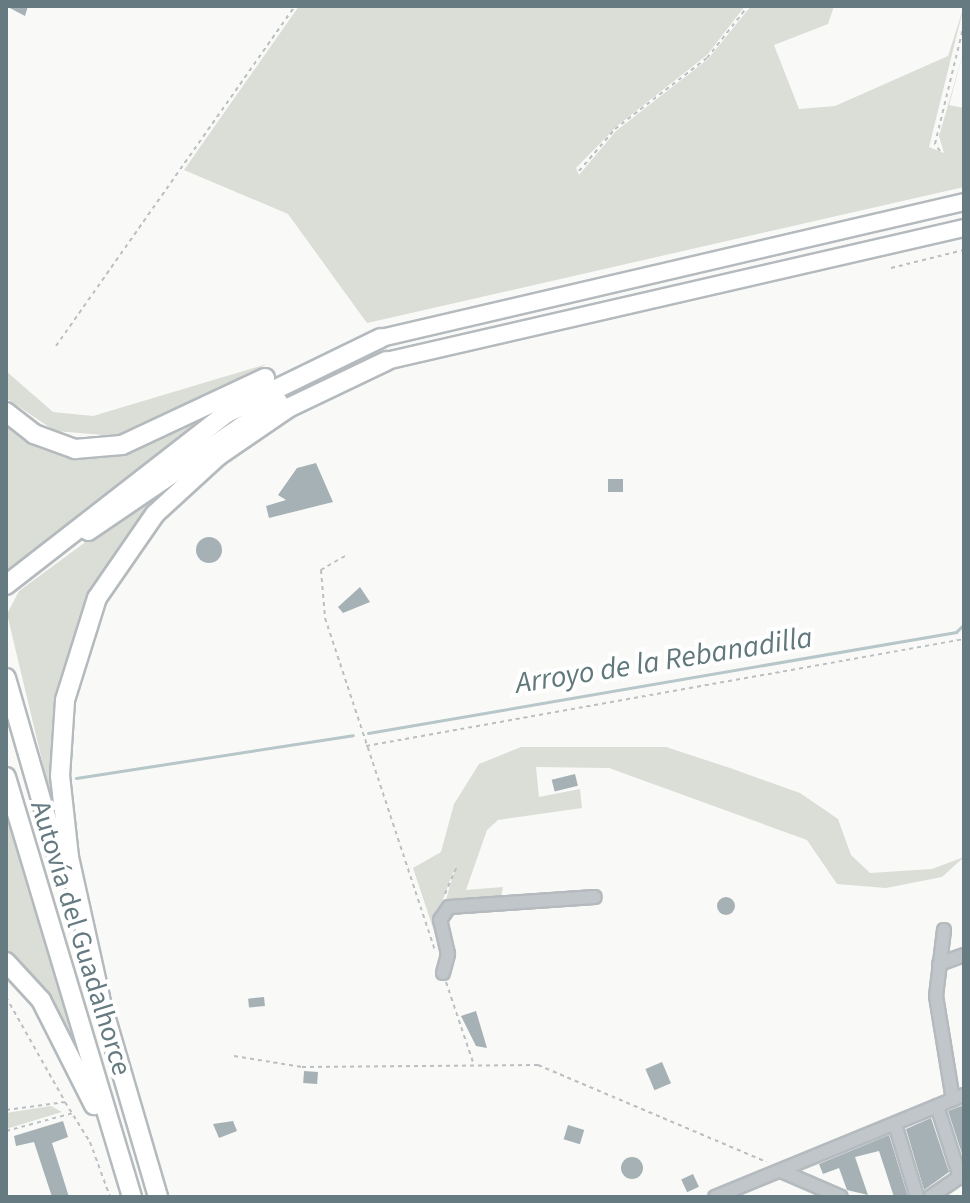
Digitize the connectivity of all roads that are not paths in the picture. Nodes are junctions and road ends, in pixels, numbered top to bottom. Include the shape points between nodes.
1 (964, 202) edge
2 (964, 228) edge
3 (381, 338) junction
4 (386, 361) junction
5 (6, 412) edge
6 (10, 586) edge
7 (6, 678) edge
8 (6, 777) edge
9 (595, 897) dead end
10 (944, 930) dead end
11 (964, 955) edge
12 (6, 962) edge
13 (939, 964) junction
14 (443, 973) road end
15 (100, 997) junction
16 (958, 1098) edge
17 (937, 1106) junction
18 (895, 1124) junction
19 (781, 1171) junction
20 (962, 1176) edge
21 (125, 1197) edge
22 (132, 1197) edge
23 (158, 1197) edge
24 (715, 1197) edge
25 (841, 1197) edge
26 (917, 1197) edge
27 (930, 1197) edge

1 - 3 main road
2 - 4 main road
3 - 5 highway via 265,378 122,445 75,449 34,434
3 - 6 highway via 215,421
4 - 6 highway via 338,375 236,425
4 - 15 highway via 288,408 218,456 155,514 97,598 65,700 60,776 69,857
7 - 15 highway, Autovía del Guadalhorce
8 - 22 highway, Autovía del Guadalhorce
9 - 14 street via 442,911 449,966
10 - 13 street
11 - 13 street
12 - 21 highway via 41,1000 68,1048
13 - 16 street via 936,996
15 - 23 highway, Autovía del Guadalhorce
16 - 17 street
17 - 18 street
17 - 20 street
18 - 19 street
18 - 26 street
19 - 24 street
19 - 25 street
20 - 27 street

